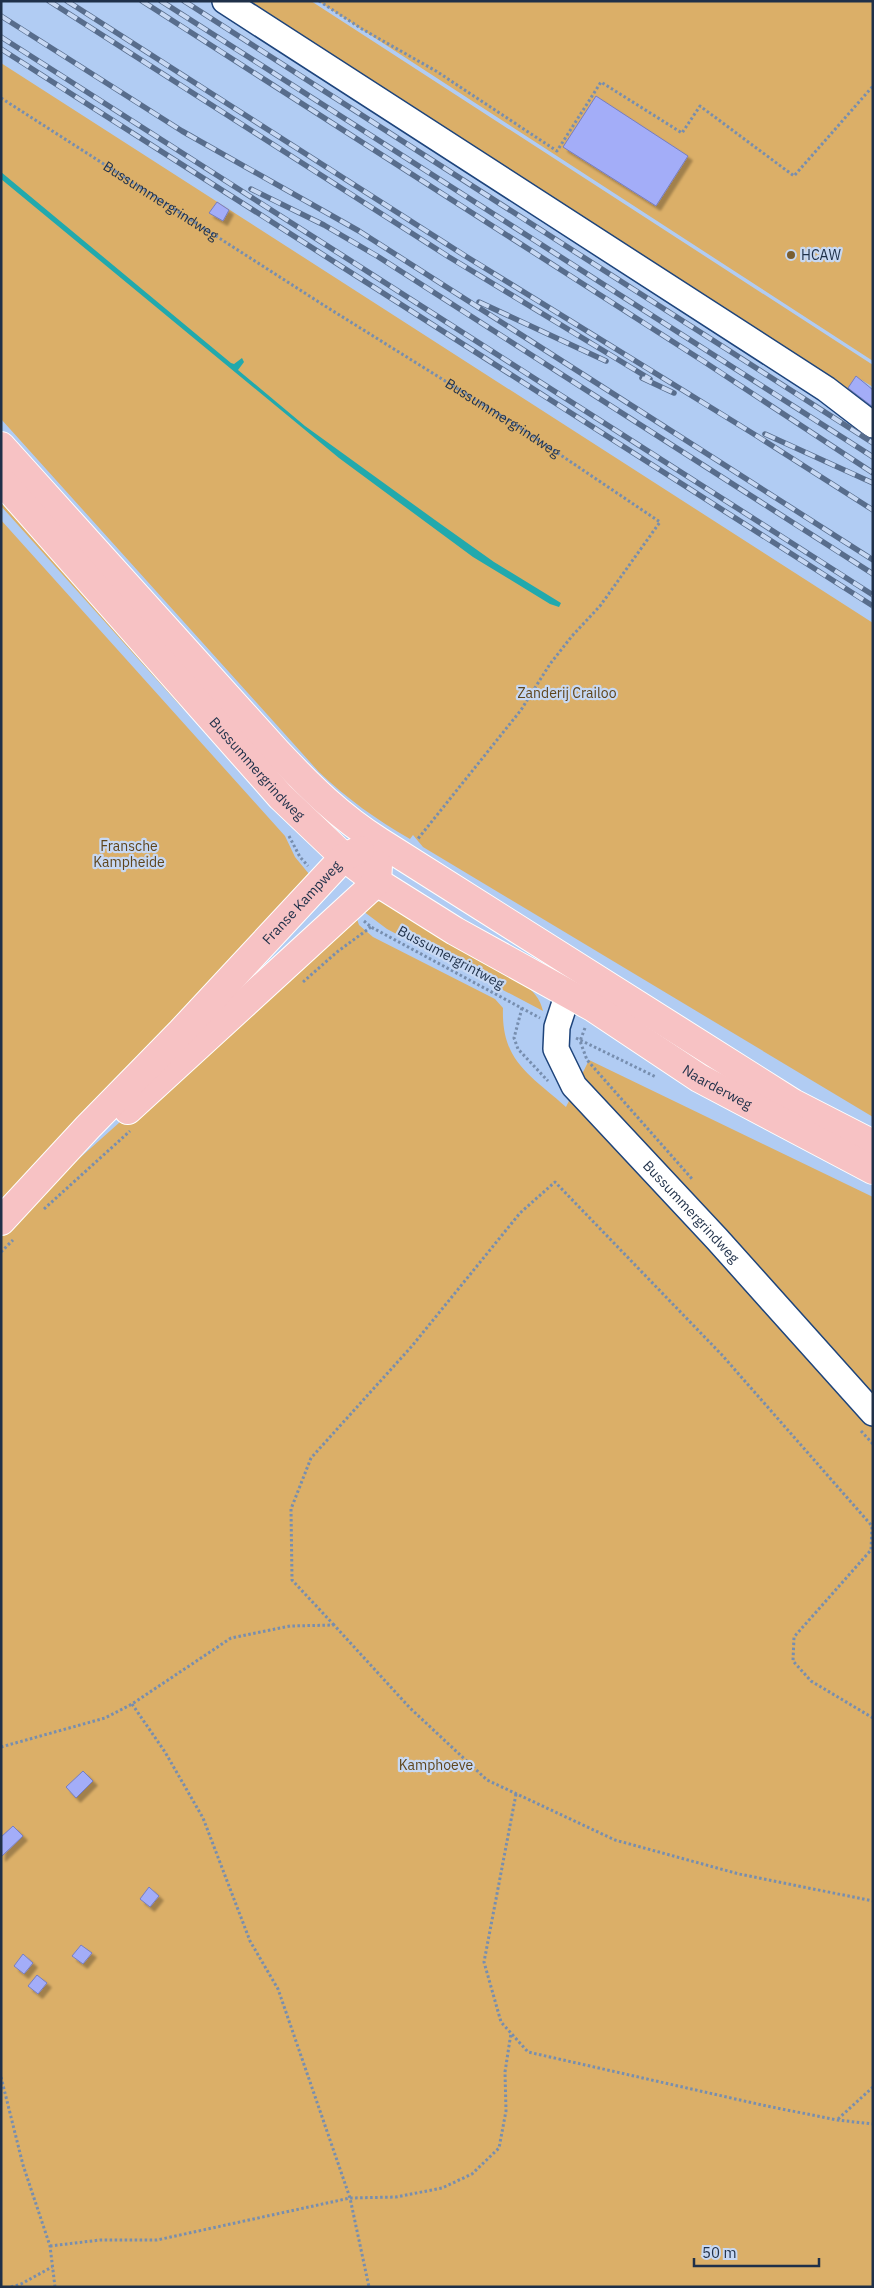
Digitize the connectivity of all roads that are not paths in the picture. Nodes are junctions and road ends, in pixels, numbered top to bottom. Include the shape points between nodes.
1 (225, 1) edge
2 (873, 425) edge
3 (1, 446) edge
4 (16, 485) edge
5 (380, 842) junction
6 (344, 857) junction
7 (377, 882) junction
8 (583, 970) junction
9 (568, 993) junction
10 (873, 1144) edge
11 (873, 1170) edge
12 (4, 1219) edge
13 (873, 1413) edge

1 - 2 street via 826,389
3 - 4 main road, Bussummergrindweg
4 - 5 main road, Bussummergrindweg via 316,794 353,825
4 - 6 main road, Bussummergrindweg via 281,797
5 - 6 main road, Franse Kampweg
5 - 7 main road
5 - 8 main road, Bussummergrindweg
6 - 7 main road, Bussummergrindweg
6 - 12 main road, Franse Kampweg
7 - 9 main road, Bussummergrindweg via 454,931
7 - 12 main road, Franse Kampweg via 174,1070
8 - 9 street, Bussummergrindweg
8 - 10 main road, Naarderweg via 793,1103
9 - 11 main road, Naarderweg via 699,1078
9 - 13 street, Bussummergrindweg via 557,1027 556,1049 574,1086

